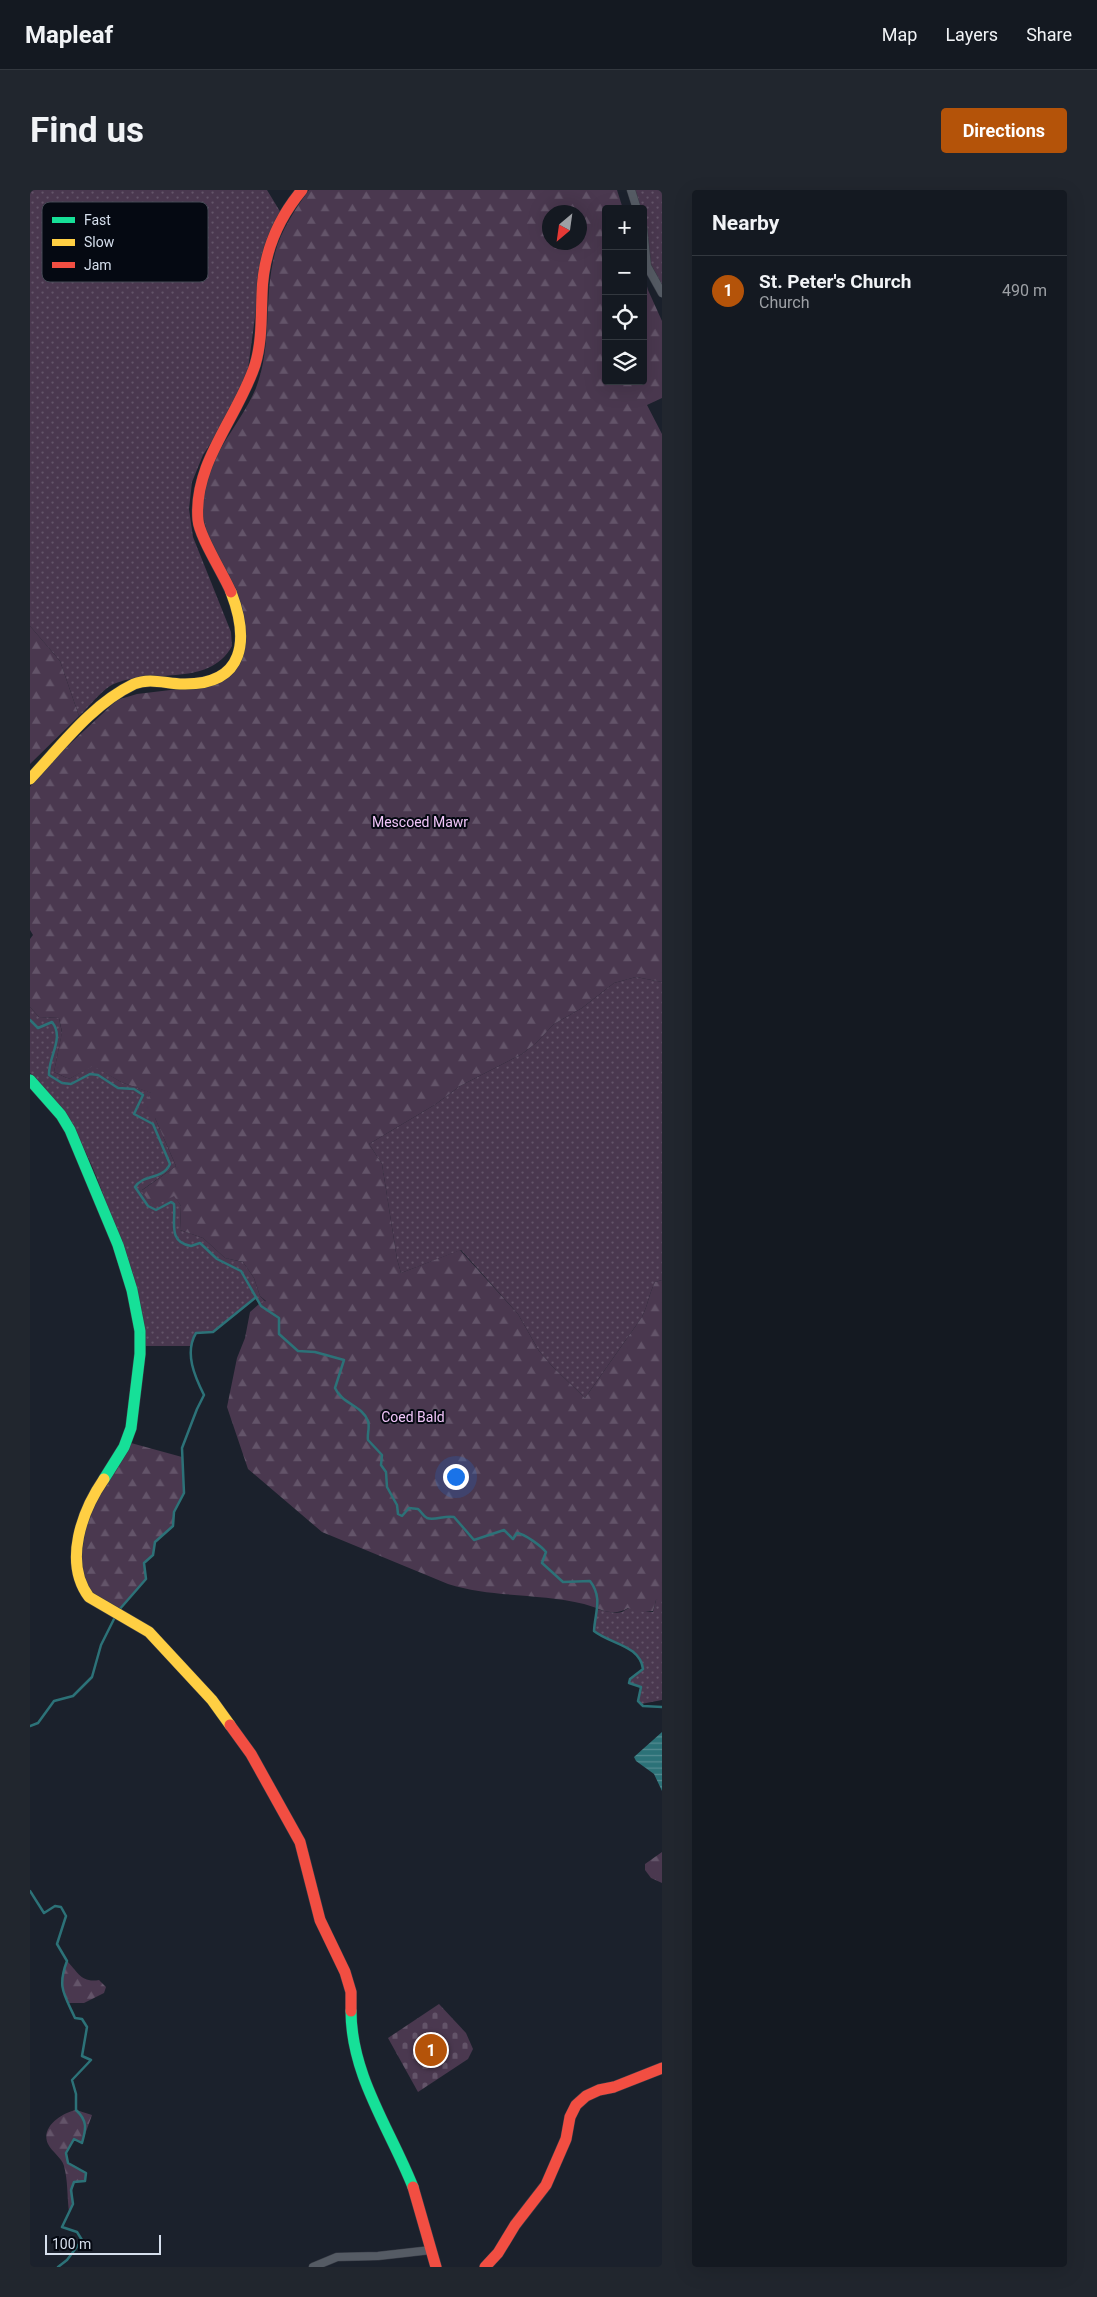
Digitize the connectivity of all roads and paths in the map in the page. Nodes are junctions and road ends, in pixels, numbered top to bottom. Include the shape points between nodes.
1 (302, 190) edge
2 (631, 190) edge
3 (636, 205) edge
4 (645, 250) edge
5 (662, 293) edge
6 (30, 779) edge
7 (30, 1080) edge
8 (662, 2068) edge
9 (431, 2250) junction
10 (313, 2267) edge
11 (436, 2267) edge
12 (485, 2267) edge

1 - 6 street via 286,212 264,266 255,365 212,451 198,496 198,523 224,576 238,615 243,636 239,655 226,672 208,680 186,684 137,683 107,700
2 - 3 street
4 - 5 street via 647,266
7 - 9 street via 65,1121 124,1268 140,1330 140,1364 126,1444 87,1510 76,1566 78,1582 89,1597 149,1632 217,1707 251,1754 300,1842 320,1920 351,1992 351,2031 358,2066 413,2186
8 - 12 street via 599,2090 576,2105 570,2116 563,2148 546,2185
9 - 10 street via 337,2257
9 - 11 street

